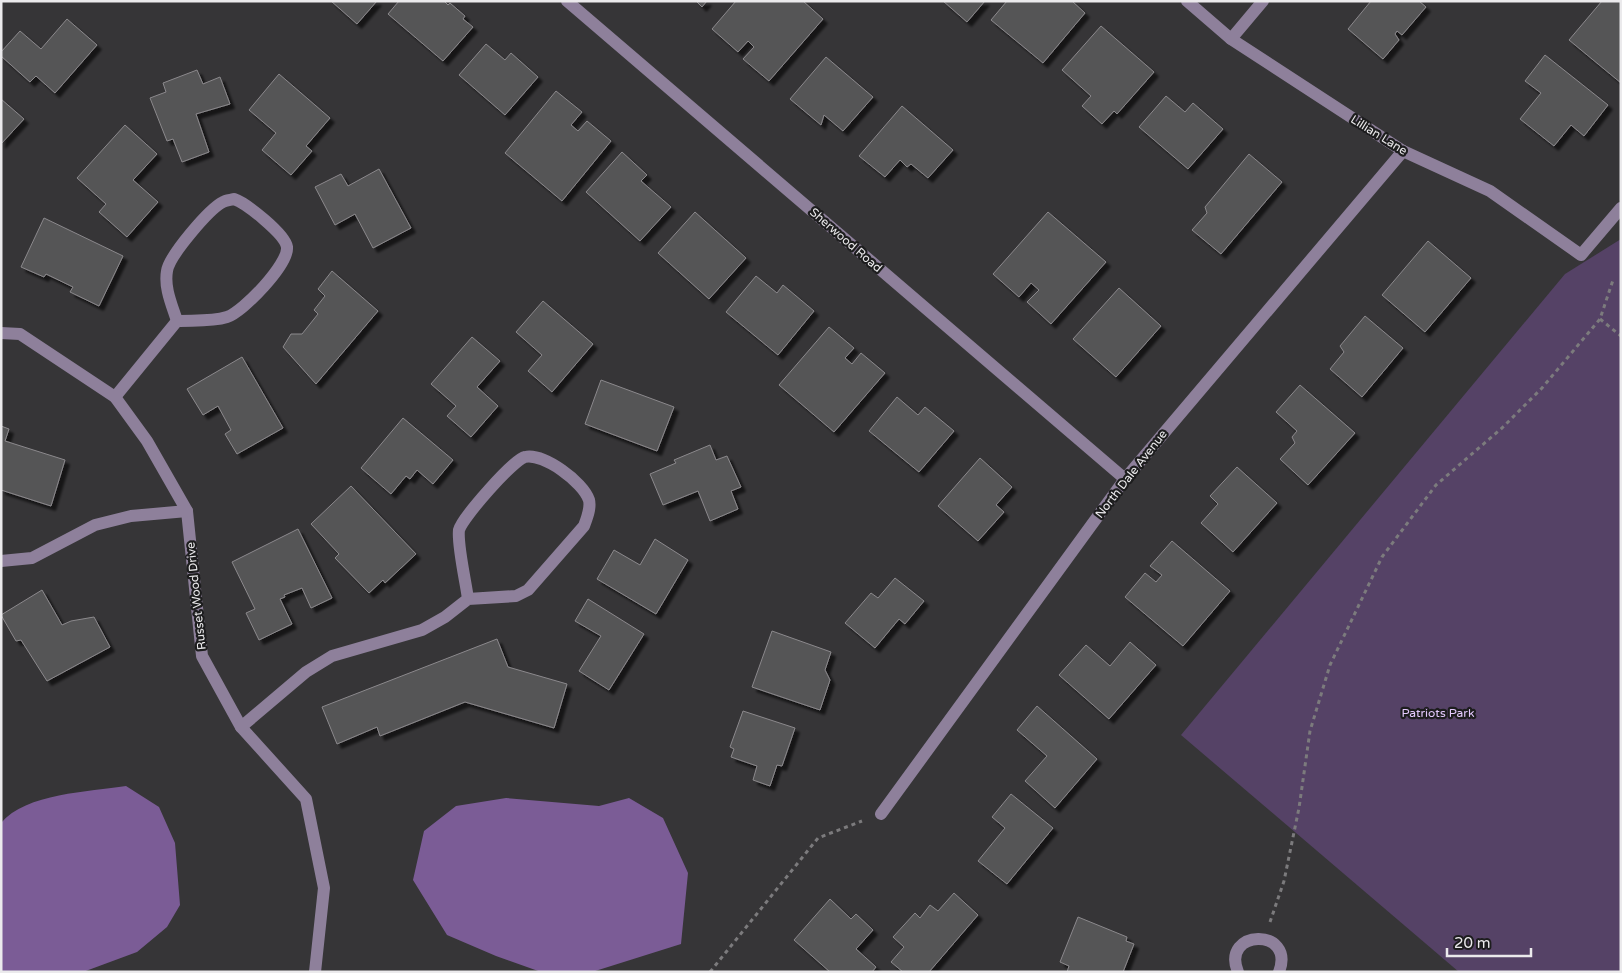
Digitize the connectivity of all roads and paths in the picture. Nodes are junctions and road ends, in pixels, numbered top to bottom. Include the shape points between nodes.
1 (567, 1) edge
2 (1187, 1) edge
3 (1263, 1) edge
4 (1231, 39) junction
5 (1403, 151) junction
6 (1621, 208) edge
7 (1613, 280) dead end
8 (1600, 319) junction
9 (177, 321) junction
10 (1, 333) edge
11 (1621, 336) edge
12 (115, 397) junction
13 (1125, 479) junction
14 (188, 511) junction
15 (1, 561) edge
16 (468, 599) junction
17 (241, 727) junction
18 (881, 814) joint
19 (1265, 939) junction
20 (316, 972) edge
21 (710, 972) edge
22 (1238, 972) edge
23 (1279, 972) edge

1 - 13 street, Sherwood Road
2 - 4 street, Lillian Lane
3 - 4 street
4 - 5 street, Lillian Lane
5 - 6 street, Lillian Lane via 1490,191 1581,255
5 - 13 street, North Dale Avenue
7 - 8 path
8 - 11 path
8 - 19 path via 1542,388 1502,428 1436,485 1382,557 1330,665 1310,731 1284,881
9 - 9 street via 214,320 244,308 284,260 287,248 284,238 243,202 234,199 212,210 173,256 167,270 166,287
9 - 12 street
10 - 12 street, Russet Wood Drive via 20,334
12 - 14 street, Russet Wood Drive via 147,441
13 - 18 street, North Dale Avenue
14 - 15 street via 131,516 95,525 32,558
14 - 17 street, Russet Wood Drive via 202,656
16 - 16 street via 516,596 528,590 584,526 589,500 581,486 537,456 523,457 512,465 459,530
16 - 17 street via 422,630 332,656 306,672
17 - 20 street, Russet Wood Drive via 306,799 324,888
18 - 21 path via 818,838
19 - 22 street via 1250,940 1239,948 1235,963
19 - 23 street via 1272,942 1281,955

